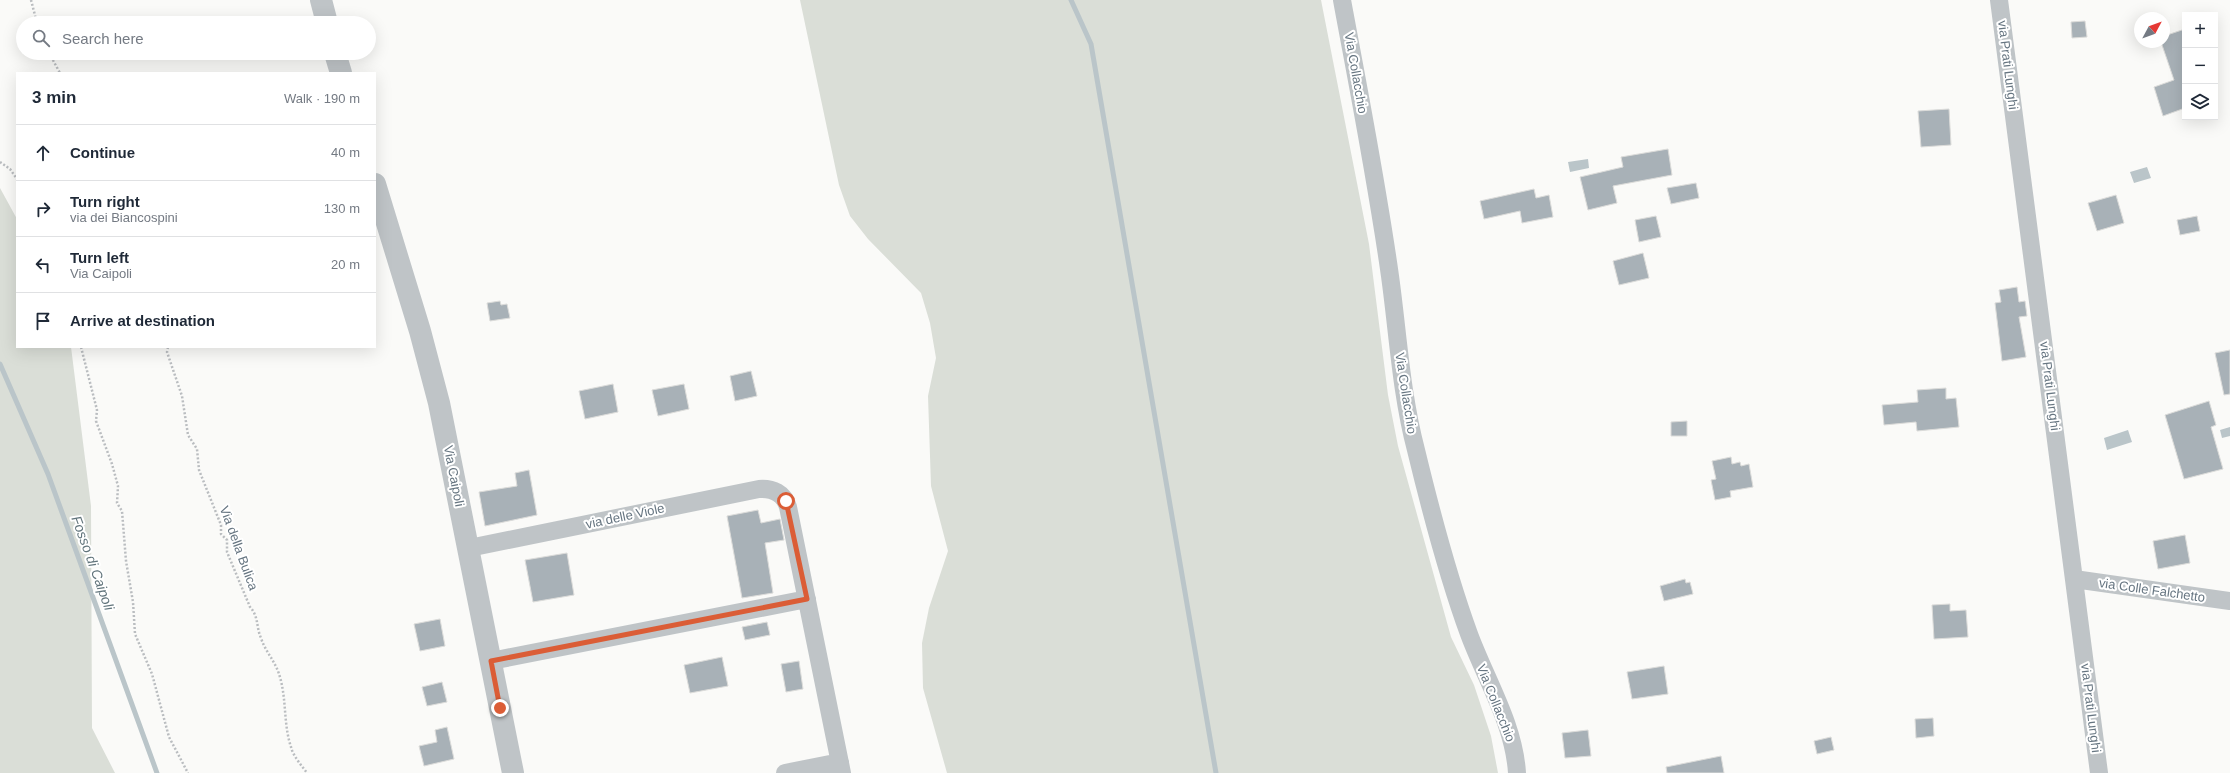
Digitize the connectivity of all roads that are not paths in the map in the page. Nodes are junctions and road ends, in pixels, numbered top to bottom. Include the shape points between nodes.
1 (321, 0) edge
2 (1342, 0) edge
3 (1999, 0) edge
4 (325, 16) edge
5 (337, 60) edge
6 (341, 72) edge
7 (376, 187) edge
8 (469, 548) junction
9 (2074, 579) junction
10 (807, 599) junction
11 (2230, 601) edge
12 (491, 661) junction
13 (841, 768) edge
14 (513, 773) edge
15 (785, 773) edge
16 (1517, 773) edge
17 (2099, 773) edge

1 - 4 street
2 - 16 street, Via Collacchio via 1380,206 1413,440 1458,600 1481,665 1509,731
3 - 9 street, via Prati Lunghi
5 - 6 street
7 - 8 street, Via Caipoli via 439,403
8 - 10 street, via delle Viole via 768,488 780,494 788,506
8 - 12 street, Via Caipoli
9 - 11 street, via Colle Falchetto
9 - 17 street, via Prati Lunghi
10 - 12 street
10 - 13 street
12 - 14 street, Via Caipoli
13 - 15 street

